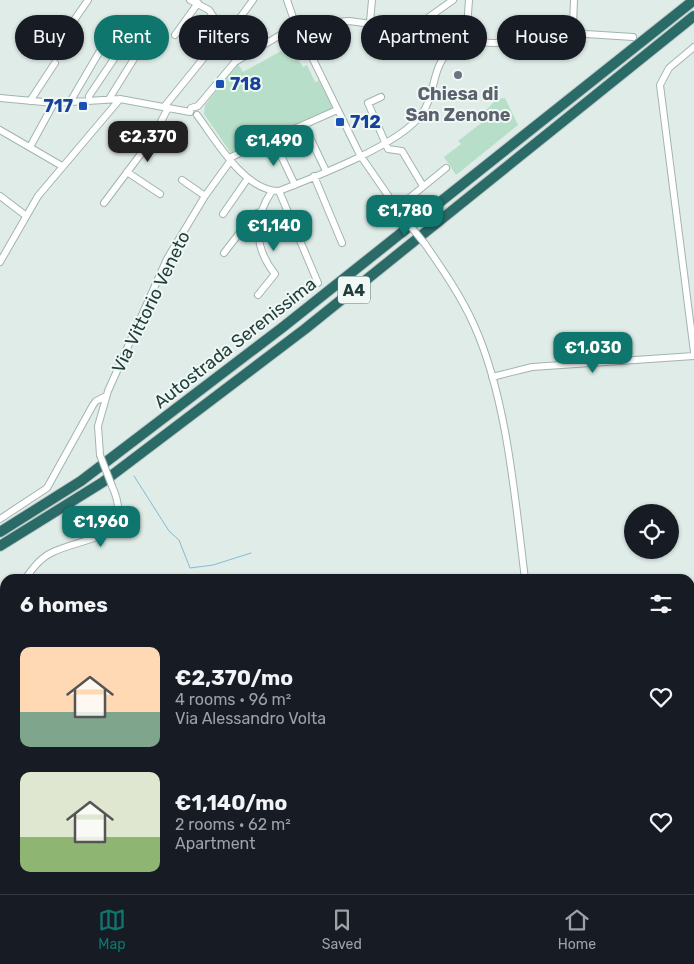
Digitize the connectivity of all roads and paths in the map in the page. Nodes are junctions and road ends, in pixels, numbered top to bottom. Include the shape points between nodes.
1 (88, 0) edge
2 (190, 0) edge
3 (253, 0) edge
4 (287, 0) edge
5 (372, 0) edge
6 (453, 0) edge
7 (469, 0) edge
8 (574, 0) edge
9 (694, 0) edge
10 (198, 3) junction
11 (78, 15) edge
12 (212, 15) edge
13 (241, 15) edge
14 (291, 15) edge
15 (371, 15) edge
16 (432, 15) edge
17 (468, 15) edge
18 (572, 15) edge
19 (694, 16) edge
20 (586, 33) edge
21 (175, 35) dead end
22 (633, 36) dead end
23 (694, 47) edge
24 (95, 60) edge
25 (114, 60) edge
26 (133, 60) edge
27 (205, 60) edge
28 (239, 60) edge
29 (314, 60) edge
30 (441, 60) edge
31 (55, 63) dead end
32 (381, 97) dead end
33 (0, 98) edge
34 (109, 98) junction
35 (120, 99) junction
36 (89, 100) junction
37 (30, 101) junction
38 (70, 102) junction
39 (54, 103) junction
40 (166, 108) junction
41 (338, 110) junction
42 (197, 111) junction
43 (304, 125) junction
44 (0, 130) edge
45 (273, 139) junction
46 (386, 143) junction
47 (30, 147) junction
48 (360, 155) junction
49 (230, 159) junction
50 (62, 166) junction
51 (446, 168) dead end
52 (326, 171) junction
53 (128, 172) junction
54 (314, 176) junction
55 (248, 178) junction
56 (182, 180) dead end
57 (295, 185) junction
58 (423, 186) junction
59 (276, 191) junction
60 (160, 194) dead end
61 (0, 196) edge
62 (205, 196) junction
63 (408, 199) dead end
64 (104, 203) dead end
65 (260, 212) junction
66 (223, 214) dead end
67 (25, 215) junction
68 (342, 242) dead end
69 (224, 253) dead end
70 (0, 262) edge
71 (318, 284) dead end
72 (258, 295) dead end
73 (694, 352) edge
74 (694, 356) edge
75 (492, 377) junction
76 (106, 396) junction
77 (0, 519) edge
78 (0, 532) edge
79 (0, 546) edge
80 (29, 574) edge
81 (525, 574) edge

1 - 11 street
2 - 10 street
3 - 13 street
4 - 14 street
5 - 15 street
6 - 16 street
7 - 17 street
8 - 18 street
9 - 78 highway, Autostrada Serenissima / A4 via 275,333 81,481
10 - 12 street
10 - 21 street
19 - 79 highway, Autostrada Serenissima / A4 via 305,329 103,482
20 - 22 street
23 - 73 street via 669,68 660,86
24 - 38 street
25 - 36 street
26 - 34 street
27 - 40 street
28 - 42 street
29 - 41 street
30 - 46 street via 434,75 432,94 420,116 402,134
31 - 37 street
32 - 46 street via 368,104
33 - 37 street
34 - 35 street
34 - 36 street
35 - 40 street
35 - 50 street
36 - 38 street
37 - 39 street
38 - 39 street
39 - 47 street
40 - 42 street via 190,112 194,116
40 - 53 street via 152,139
41 - 43 street
41 - 48 street
42 - 49 street
43 - 45 street
43 - 52 street
44 - 47 street
45 - 49 street
45 - 57 street
46 - 48 street
46 - 58 street via 390,150 402,151
47 - 50 street
48 - 52 street
48 - 75 street, bridge via 462,301
49 - 55 street
49 - 62 street, Via Vittorio Veneto
50 - 67 street
51 - 58 street
52 - 54 street
53 - 60 street
53 - 64 street
54 - 57 street
54 - 68 street
55 - 59 street via 260,187
55 - 66 street
56 - 62 street
57 - 59 street
58 - 63 street
59 - 65 street
59 - 71 street
61 - 67 street
62 - 76 street, Via Vittorio Veneto via 167,259
65 - 69 street via 254,214
65 - 72 street via 258,237 275,274
67 - 70 street
74 - 75 street via 532,367
75 - 81 street via 513,486
76 - 77 street via 93,405 47,488
76 - 80 street, Via Vittorio Veneto, bridge via 98,426 100,455 118,503 113,527 103,536 44,557

